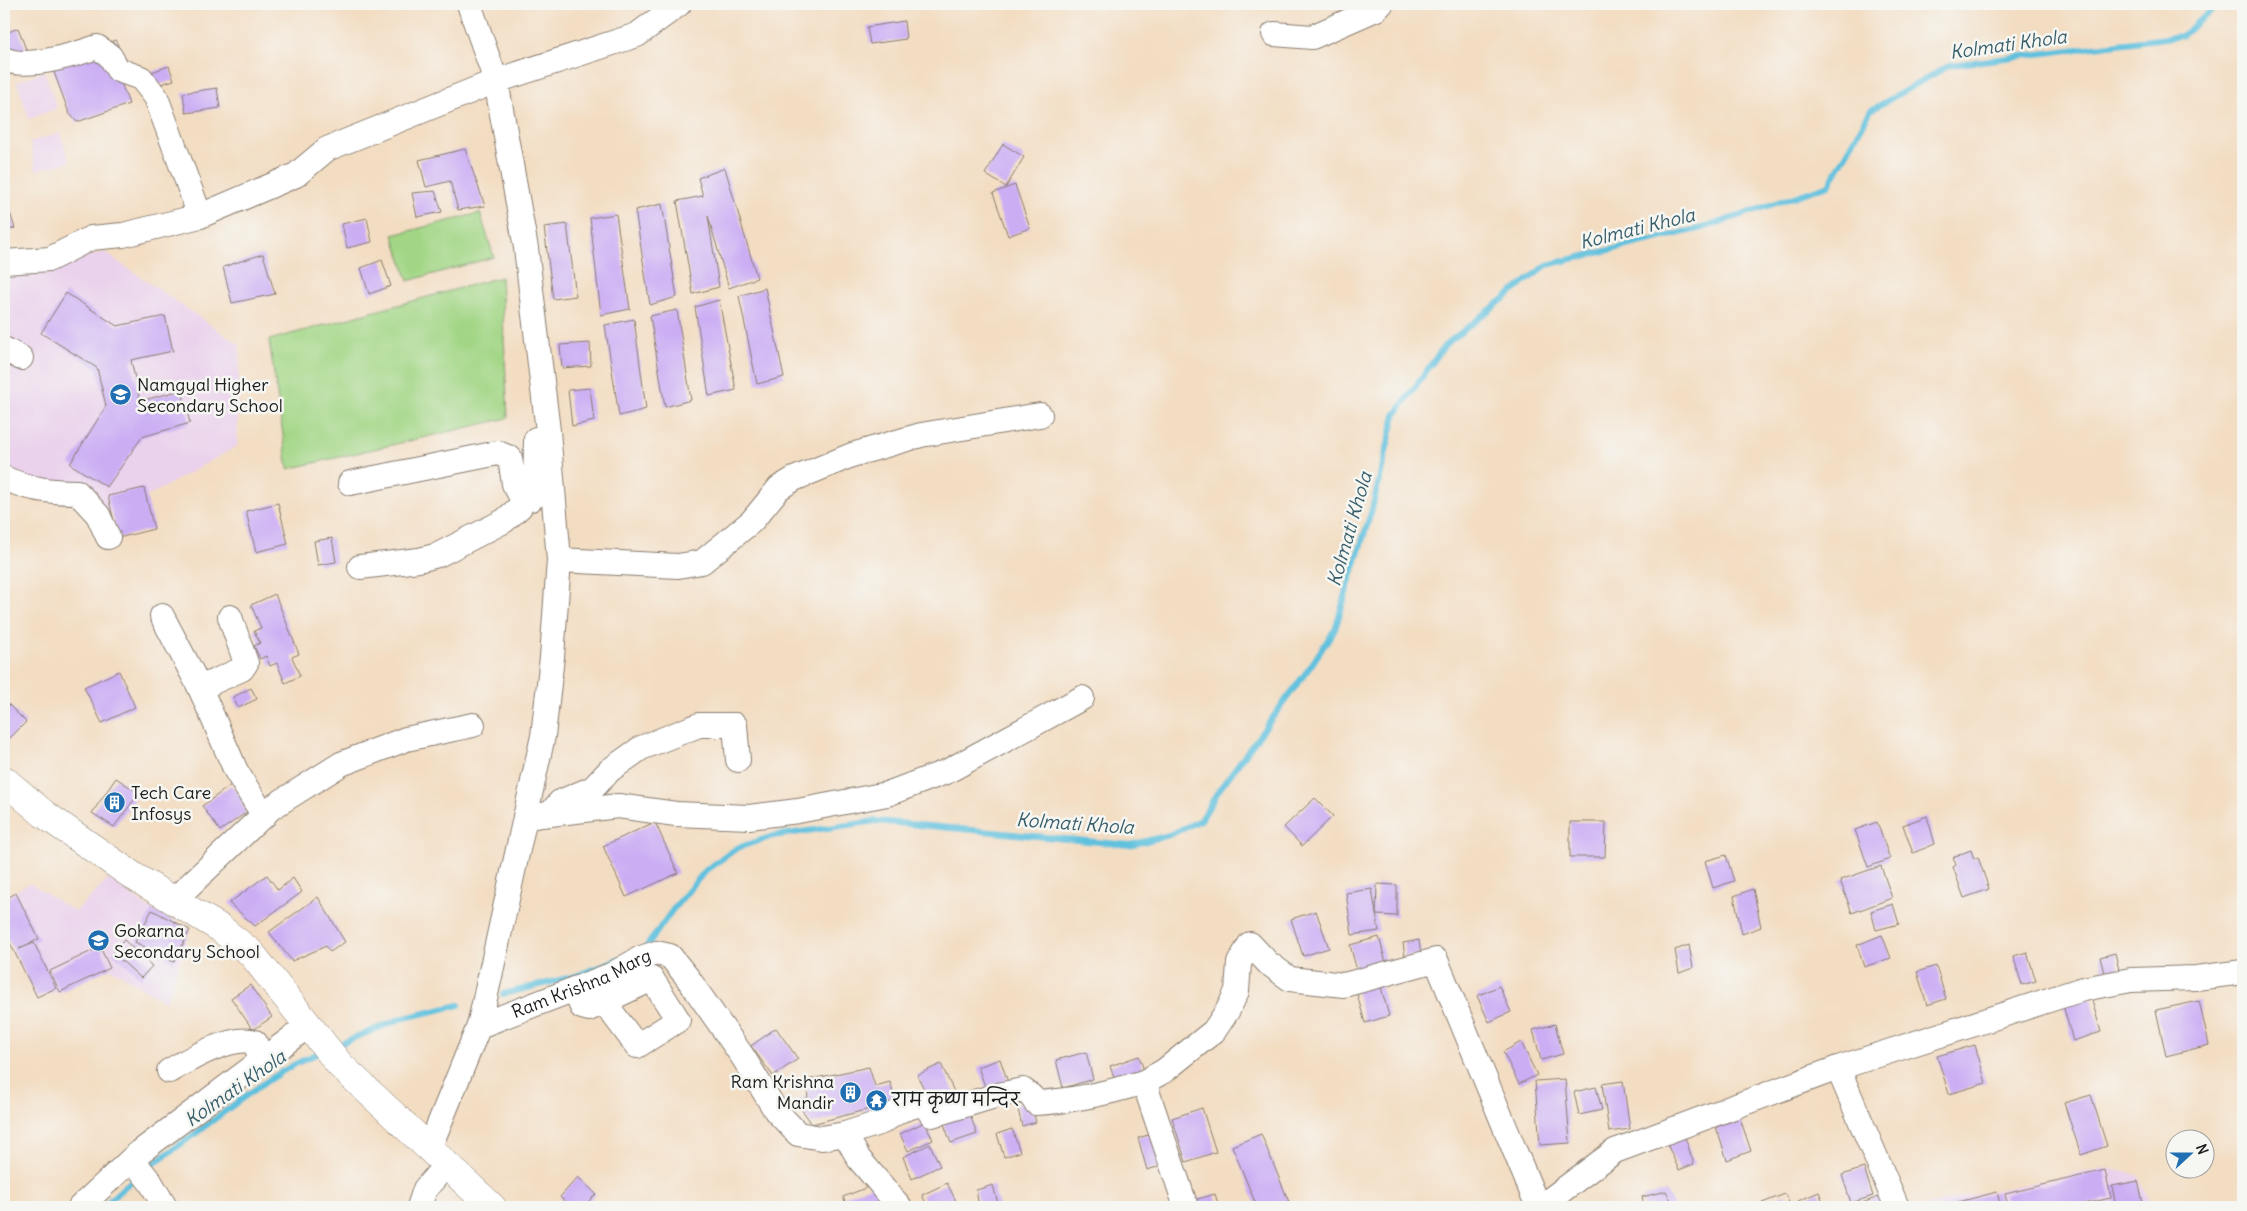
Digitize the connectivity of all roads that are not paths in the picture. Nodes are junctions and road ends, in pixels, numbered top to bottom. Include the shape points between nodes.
1 (469, 4) edge
2 (679, 4) edge
3 (1381, 4) edge
4 (1274, 34) dead end
5 (4, 59) edge
6 (496, 81) junction
7 (200, 216) junction
8 (4, 262) edge
9 (1040, 415) dead end
10 (548, 431) junction
11 (4, 478) edge
12 (350, 483) dead end
13 (522, 498) junction
14 (108, 537) dead end
15 (558, 560) junction
16 (360, 567) dead end
17 (162, 616) dead end
18 (230, 617) dead end
19 (200, 688) junction
20 (1082, 698) dead end
21 (473, 724) dead end
22 (738, 760) dead end
23 (4, 780) edge
24 (550, 814) junction
25 (264, 816) junction
26 (525, 817) junction
27 (174, 900) junction
28 (2243, 972) edge
29 (574, 989) junction
30 (604, 1002) dead end
31 (479, 1026) junction
32 (312, 1030) junction
33 (261, 1062) junction
34 (1838, 1068) junction
35 (169, 1071) dead end
36 (1144, 1082) junction
37 (845, 1134) junction
38 (438, 1157) junction
39 (141, 1170) junction
40 (80, 1207) edge
41 (165, 1207) edge
42 (419, 1207) edge
43 (492, 1207) edge
44 (900, 1207) edge
45 (1186, 1207) edge
46 (1539, 1207) edge
47 (1897, 1207) edge

1 - 6 street
2 - 6 street via 637,35
3 - 4 street via 1312,37
5 - 7 street via 12,63 33,62 97,47 110,56 118,70 141,78 156,97
6 - 7 street via 327,149 296,176
6 - 10 street via 526,248
7 - 8 street via 123,235 91,238 50,259
9 - 15 street via 921,435 852,455 794,479 779,488 752,521 702,562 678,566
10 - 13 street via 539,433 535,441 535,496
10 - 15 street
11 - 14 street via 23,487 77,492 98,515
12 - 13 street via 498,453 510,458 514,484
13 - 16 street via 520,507 504,521 438,556
15 - 26 street via 543,736
17 - 19 street
18 - 19 street via 246,663 242,669
19 - 25 street via 236,771
20 - 24 street via 948,771 887,794 749,817 676,814 618,806
21 - 25 street via 406,739 341,764 271,808
22 - 24 street via 736,725 699,725 641,748 610,770 594,788 560,802
23 - 27 main road via 52,819 133,876
24 - 26 street
25 - 27 street
26 - 31 street
27 - 32 main road via 220,928 250,953
28 - 34 street via 2196,978 2131,980 2083,990
29 - 30 street via 582,1007 590,1009
29 - 31 street, Ram Krishna Marg
29 - 37 street, Ram Krishna Marg via 612,975 641,958 656,954 670,956 743,1056 776,1111 798,1134 822,1138
31 - 38 street
32 - 33 street
32 - 38 main road via 340,1065
33 - 35 street via 255,1042 247,1039 213,1048
33 - 39 street
34 - 46 street via 1615,1151
34 - 47 street
36 - 37 street via 1085,1098 1054,1102 1036,1103 1023,1090 932,1115 923,1103 882,1122
36 - 45 street
36 - 46 street via 1164,1072 1214,1031 1237,991 1239,963 1250,944 1290,979 1344,986 1436,960
37 - 44 street via 859,1159
38 - 42 street
38 - 43 main road
39 - 40 street
39 - 41 street

